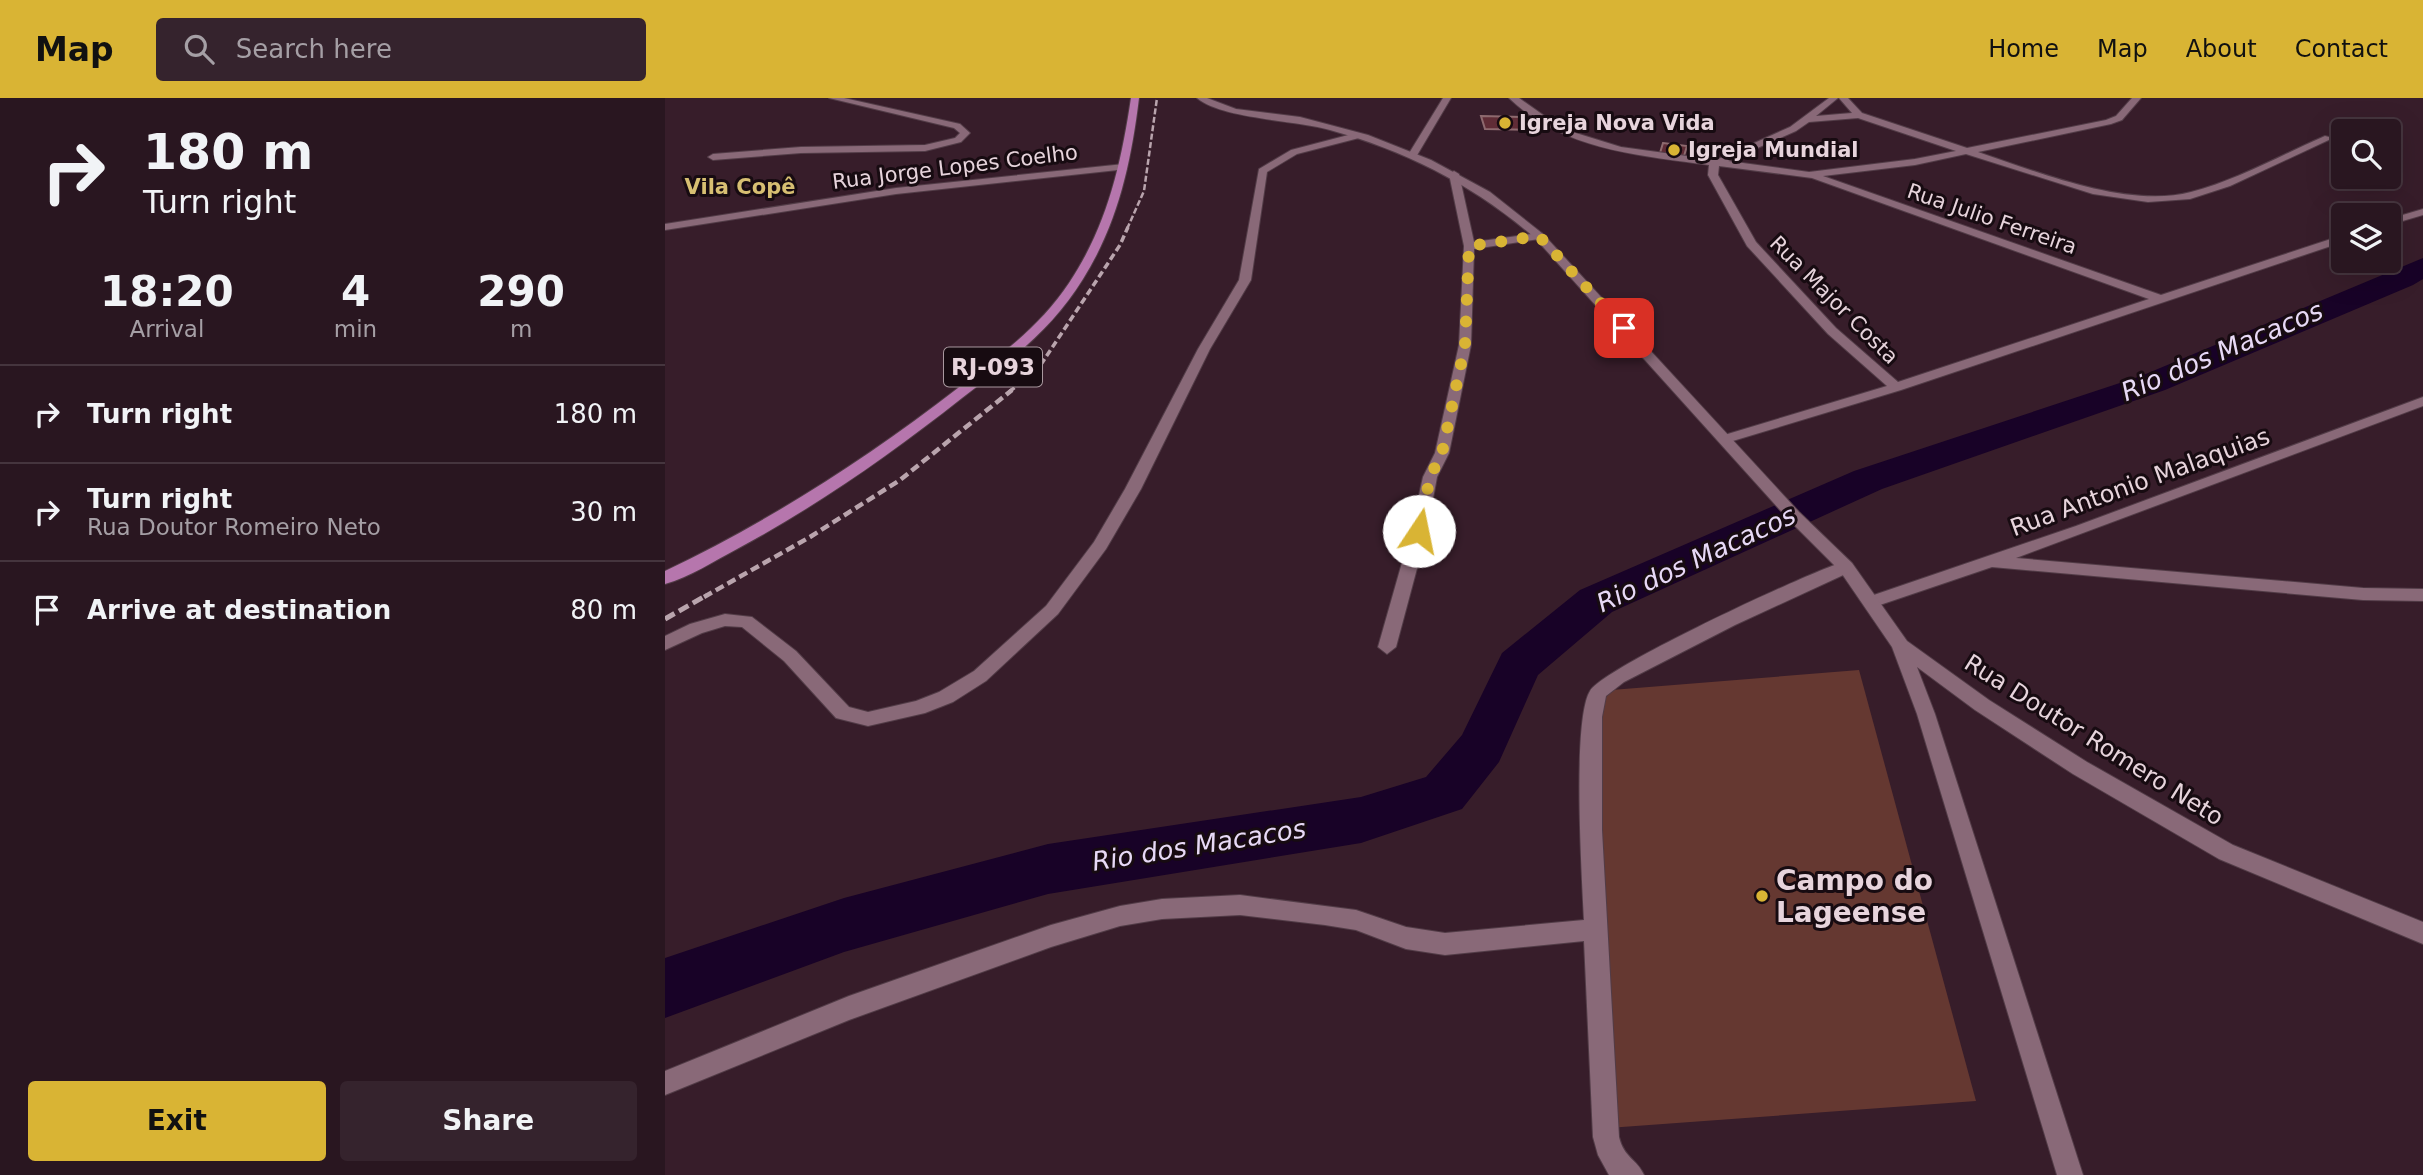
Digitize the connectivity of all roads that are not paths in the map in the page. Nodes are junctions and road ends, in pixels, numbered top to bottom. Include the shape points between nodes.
1 (833, 98) edge
2 (1135, 98) edge
3 (1201, 98) edge
4 (1447, 98) edge
5 (1513, 98) edge
6 (1834, 98) edge
7 (1843, 98) edge
8 (2137, 98) edge
9 (1859, 115) junction
10 (1809, 119) junction
11 (1356, 136) junction
12 (2328, 138) dead end
13 (1970, 150) junction
14 (1413, 155) junction
15 (713, 157) dead end
16 (1714, 164) junction
17 (1125, 167) junction
18 (1454, 174) junction
19 (1809, 175) junction
20 (2423, 212) edge
21 (2401, 218) edge
22 (665, 227) edge
23 (1539, 236) junction
24 (2331, 242) edge
25 (1469, 246) junction
26 (2162, 299) junction
27 (1896, 387) junction
28 (2423, 401) edge
29 (1726, 439) junction
30 (1988, 561) junction
31 (1846, 567) junction
32 (665, 578) edge
33 (2423, 595) edge
34 (1871, 602) junction
35 (665, 644) edge
36 (1900, 645) junction
37 (1387, 647) dead end
38 (1596, 929) junction
39 (2423, 933) edge
40 (665, 1083) edge
41 (1631, 1175) edge
42 (2070, 1175) edge

1 - 15 street via 957,126 965,133 958,140 925,148
2 - 17 main road, RJ-093
3 - 11 street via 1219,107 1292,118
4 - 14 street
5 - 16 street via 1546,124 1585,141
6 - 10 street
7 - 9 street
8 - 13 street via 2119,118 2108,122
9 - 10 street
9 - 13 street
10 - 16 street
11 - 14 street
11 - 35 street via 1294,152 1262,171 1240,293 1204,349 1133,489 1100,545 1052,610 980,676 918,708 868,719 843,713 790,656 746,621 725,620 696,628
12 - 13 street via 2226,184 2175,198 2093,191
13 - 19 street
14 - 18 street
16 - 19 street
16 - 27 street, Rua Major Costa via 1716,183 1751,244 1832,331
17 - 22 street, Rua Jorge Lopes Coelho via 896,191
17 - 32 main road, RJ-093 via 1095,246 1059,305 1032,335 926,420 799,509
18 - 23 street via 1507,208
18 - 25 street
19 - 26 street, Rua Julio Ferreira
20 - 21 street
23 - 25 street
23 - 29 street
24 - 26 street
25 - 37 street via 1465,345 1442,453 1430,477
26 - 27 street
27 - 29 street
28 - 30 street, Rua Antonio Malaquias
29 - 31 street
30 - 33 street via 2363,594
30 - 34 street, Rua Antonio Malaquias
31 - 34 street
31 - 38 street via 1786,590 1597,694 1593,701 1591,789
34 - 36 street
36 - 39 street, Rua Doutor Romero Neto via 2069,761 2226,852
36 - 42 street via 1926,714
38 - 40 street via 1445,944 1406,938 1356,920 1262,907 1162,909 1119,916 849,1009
38 - 41 street via 1606,1137 1611,1158

